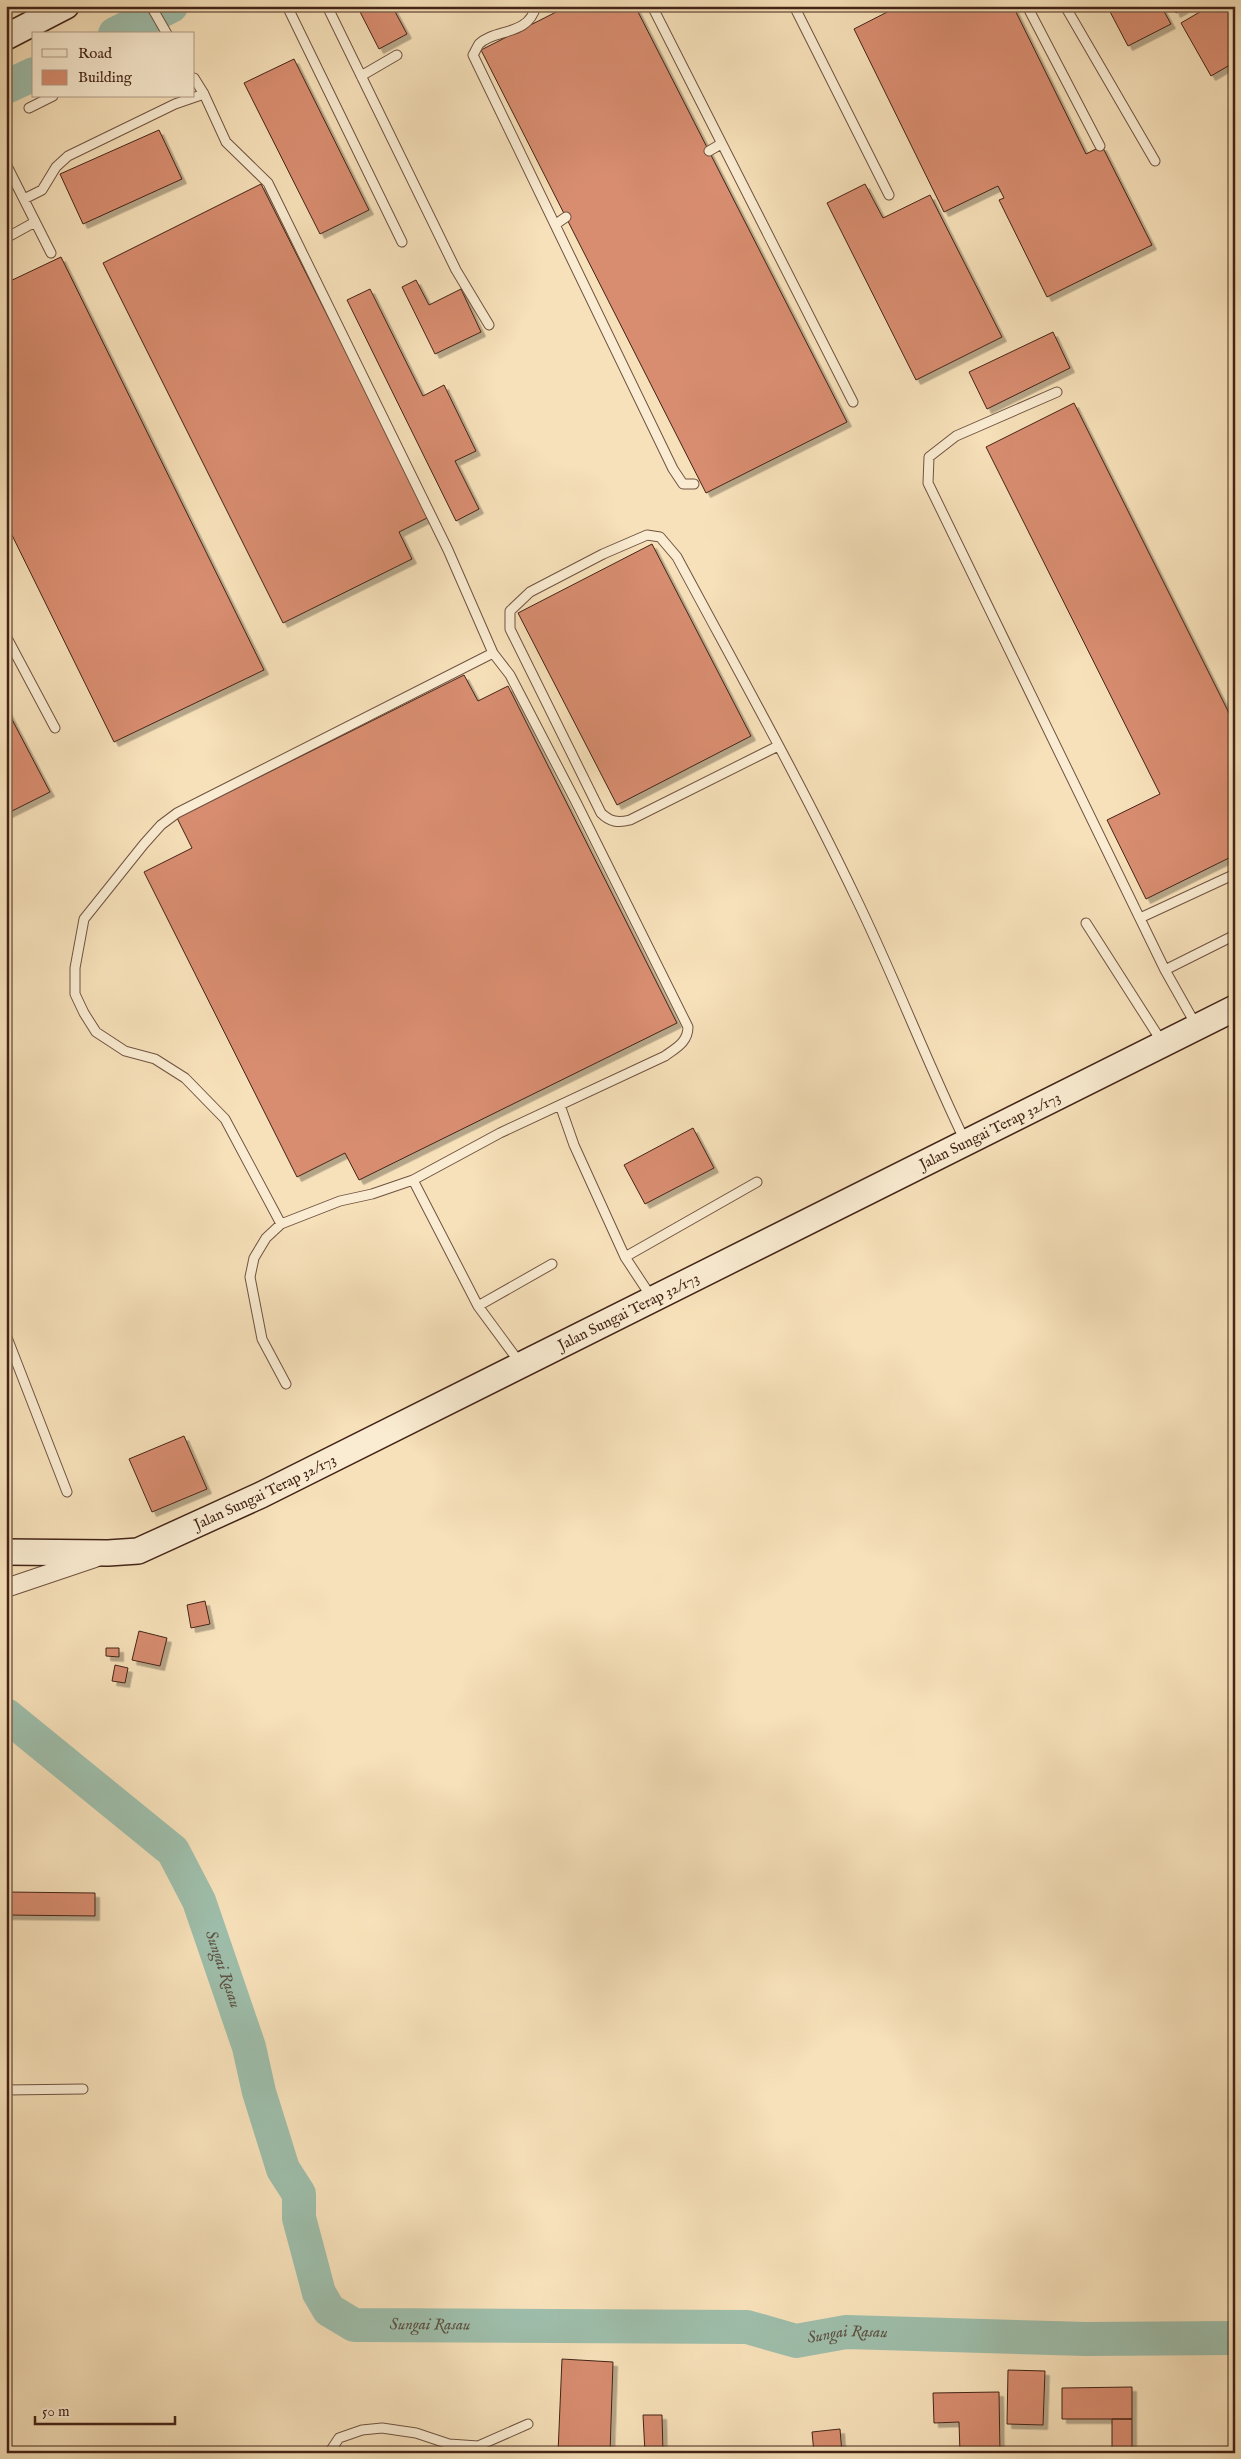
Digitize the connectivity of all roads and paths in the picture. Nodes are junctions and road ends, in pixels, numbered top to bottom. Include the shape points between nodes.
1 (66, 6) edge
2 (151, 6) edge
3 (288, 6) edge
4 (327, 6) edge
5 (536, 6) edge
6 (652, 6) edge
7 (794, 6) edge
8 (1027, 6) edge
9 (1065, 6) edge
10 (165, 31) edge
11 (6, 37) edge
12 (397, 55) dead end
13 (361, 76) junction
14 (195, 80) edge
15 (204, 94) junction
16 (195, 97) edge
17 (49, 98) edge
18 (192, 98) edge
19 (29, 108) dead end
20 (721, 144) junction
21 (1100, 146) dead end
22 (709, 151) dead end
23 (1155, 161) dead end
24 (6, 164) edge
25 (889, 196) dead end
26 (24, 199) junction
27 (566, 217) dead end
28 (35, 222) junction
29 (556, 224) junction
30 (6, 238) edge
31 (402, 242) dead end
32 (51, 253) dead end
33 (489, 325) dead end
34 (1057, 392) dead end
35 (853, 402) dead end
36 (694, 484) dead end
37 (6, 636) edge
38 (494, 653) junction
39 (55, 728) dead end
40 (778, 746) junction
41 (1235, 874) edge
42 (1140, 918) junction
43 (1086, 923) dead end
44 (1235, 935) edge
45 (1165, 970) junction
46 (1235, 1008) edge
47 (1197, 1027) junction
48 (1163, 1044) junction
49 (560, 1105) junction
50 (966, 1142) junction
51 (413, 1180) junction
52 (757, 1182) dead end
53 (281, 1224) junction
54 (625, 1256) junction
55 (552, 1264) dead end
56 (652, 1299) junction
57 (478, 1306) junction
58 (6, 1335) edge
59 (521, 1365) junction
60 (286, 1384) dead end
61 (67, 1492) dead end
62 (6, 1552) edge
63 (108, 1553) junction
64 (6, 1588) edge
65 (83, 2089) dead end
66 (6, 2090) edge
67 (528, 2424) dead end
68 (329, 2453) edge

1 - 11 street
2 - 10 lane
3 - 31 lane
4 - 13 lane
5 - 29 lane via 527,23 480,44 473,55
6 - 20 lane
7 - 25 lane
8 - 21 lane
9 - 23 lane
12 - 13 lane
13 - 33 lane via 456,270
14 - 15 lane
15 - 16 lane
15 - 38 lane via 226,142 268,183 448,550
17 - 19 lane
18 - 26 lane via 68,156 56,166 42,190
20 - 22 lane
20 - 35 lane
24 - 26 lane
26 - 28 lane
27 - 29 lane
28 - 30 lane
28 - 32 lane
29 - 36 lane via 672,469 684,484
34 - 42 lane via 956,436 929,458 928,483
37 - 39 lane
38 - 49 lane via 510,675 576,802 688,1027 684,1041 665,1056
38 - 53 lane via 177,813 144,844 84,919 75,968 76,994 96,1032 125,1051 155,1058 185,1078 225,1118
40 - 40 lane via 630,820 607,819 601,813 510,629 510,611 530,592 604,554 647,536 660,537 677,557
40 - 50 lane via 855,896
41 - 42 lane
42 - 45 lane
43 - 48 lane
44 - 45 lane
45 - 47 lane
46 - 47 street, Jalan Sungai Terap 32/173
47 - 48 street, Jalan Sungai Terap 32/173
48 - 50 street, Jalan Sungai Terap 32/173
49 - 51 lane
49 - 54 lane via 574,1145
50 - 56 street, Jalan Sungai Terap 32/173
51 - 53 lane via 372,1194 340,1200
51 - 57 lane
52 - 54 lane
53 - 60 lane via 266,1238 254,1258 250,1277 262,1338
54 - 56 lane
55 - 57 lane
56 - 59 street, Jalan Sungai Terap 32/173
57 - 59 lane
58 - 61 lane
59 - 63 street, Jalan Sungai Terap 32/173 via 261,1495 138,1550
62 - 63 street, Jalan Sungai Terap 32/173
63 - 64 street
65 - 66 lane
67 - 68 lane via 478,2446 449,2444 416,2432 362,2430 338,2438

